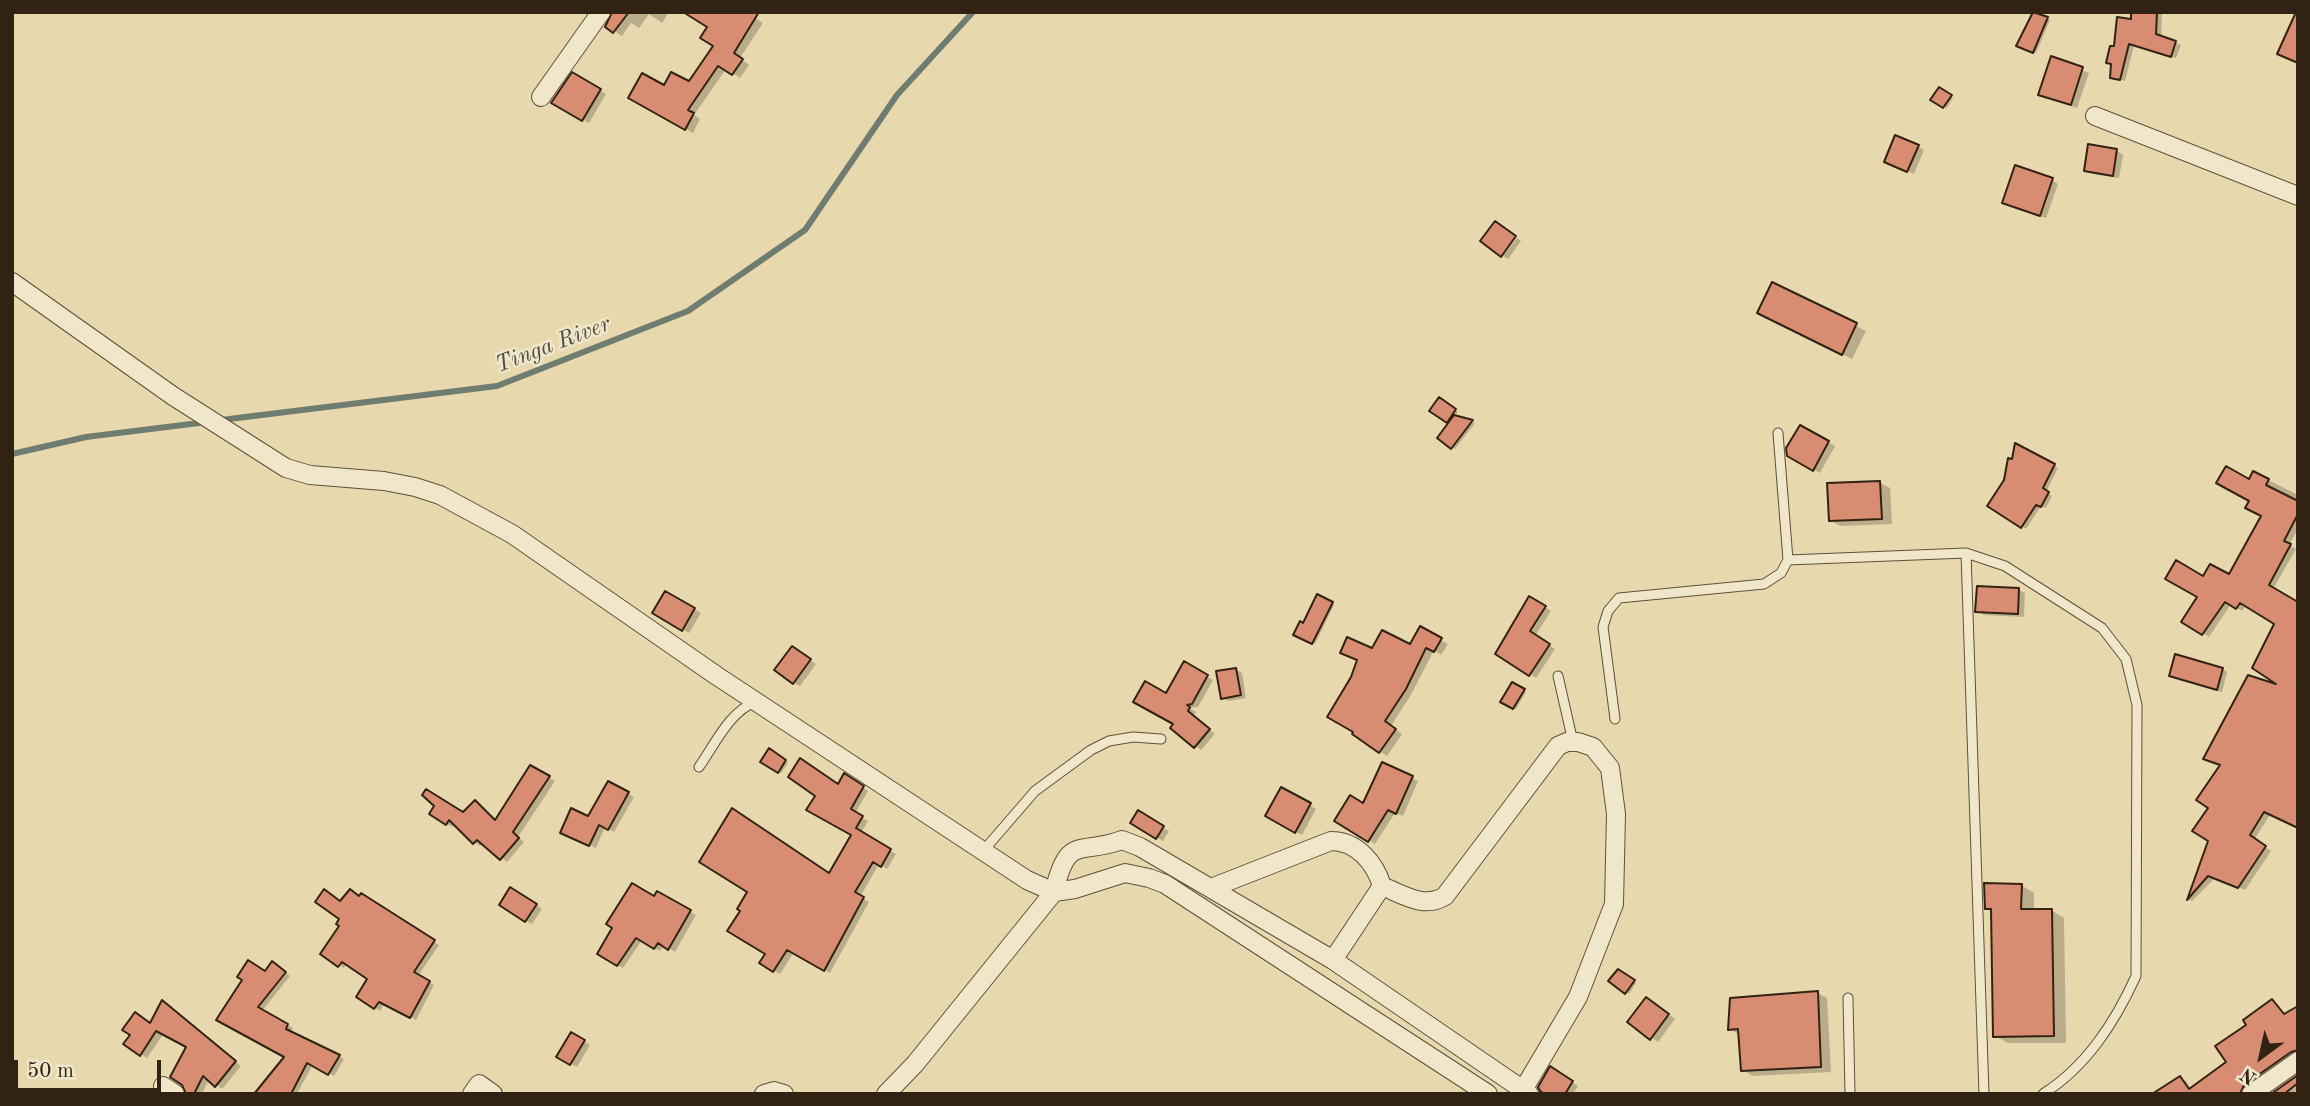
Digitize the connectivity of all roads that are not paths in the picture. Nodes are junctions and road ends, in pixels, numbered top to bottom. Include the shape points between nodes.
1 (601, 12) edge
2 (541, 97) dead end
3 (2095, 116) dead end
4 (2298, 196) edge
5 (12, 282) edge
6 (1778, 433) dead end
7 (1966, 553) junction
8 (1788, 560) junction
9 (1558, 676) dead end
10 (757, 702) junction
11 (1615, 719) dead end
12 (1161, 739) dead end
13 (1573, 742) junction
14 (699, 767) dead end
15 (984, 850) junction
16 (1382, 886) junction
17 (1211, 888) junction
18 (1054, 892) junction
19 (1333, 960) junction
20 (1848, 998) dead end
21 (2298, 1061) edge
22 (1526, 1092) edge
23 (472, 1094) edge
24 (493, 1094) edge
25 (764, 1094) edge
26 (784, 1094) edge
27 (886, 1094) edge
28 (1488, 1094) edge
29 (1850, 1094) edge
30 (1984, 1094) edge
31 (2043, 1094) edge
32 (2251, 1094) edge

1 - 2 street
3 - 4 street
5 - 10 street via 267,458 310,475 384,481 440,495 512,534
6 - 8 lane
7 - 8 lane
7 - 30 lane
7 - 31 lane via 2006,566 2102,628 2126,659 2137,705 2136,976 2103,1036 2076,1068
8 - 11 lane via 1781,573 1764,584 1619,598 1603,627
9 - 13 lane
10 - 14 lane via 733,719
10 - 15 street
12 - 15 lane via 1133,737 1091,750 1035,791
13 - 16 street via 1558,746 1445,896 1421,902
13 - 22 street via 1593,747 1610,768 1616,814 1614,904 1578,997
15 - 18 street via 1027,880
16 - 17 street via 1377,868 1359,851 1343,841 1331,841
16 - 19 street
17 - 18 street via 1122,839 1078,847 1059,868
17 - 19 street
18 - 27 street
18 - 28 street via 1125,873 1165,884
19 - 22 street
20 - 29 lane
21 - 32 street
23 - 24 street via 479,1084
25 - 26 street

